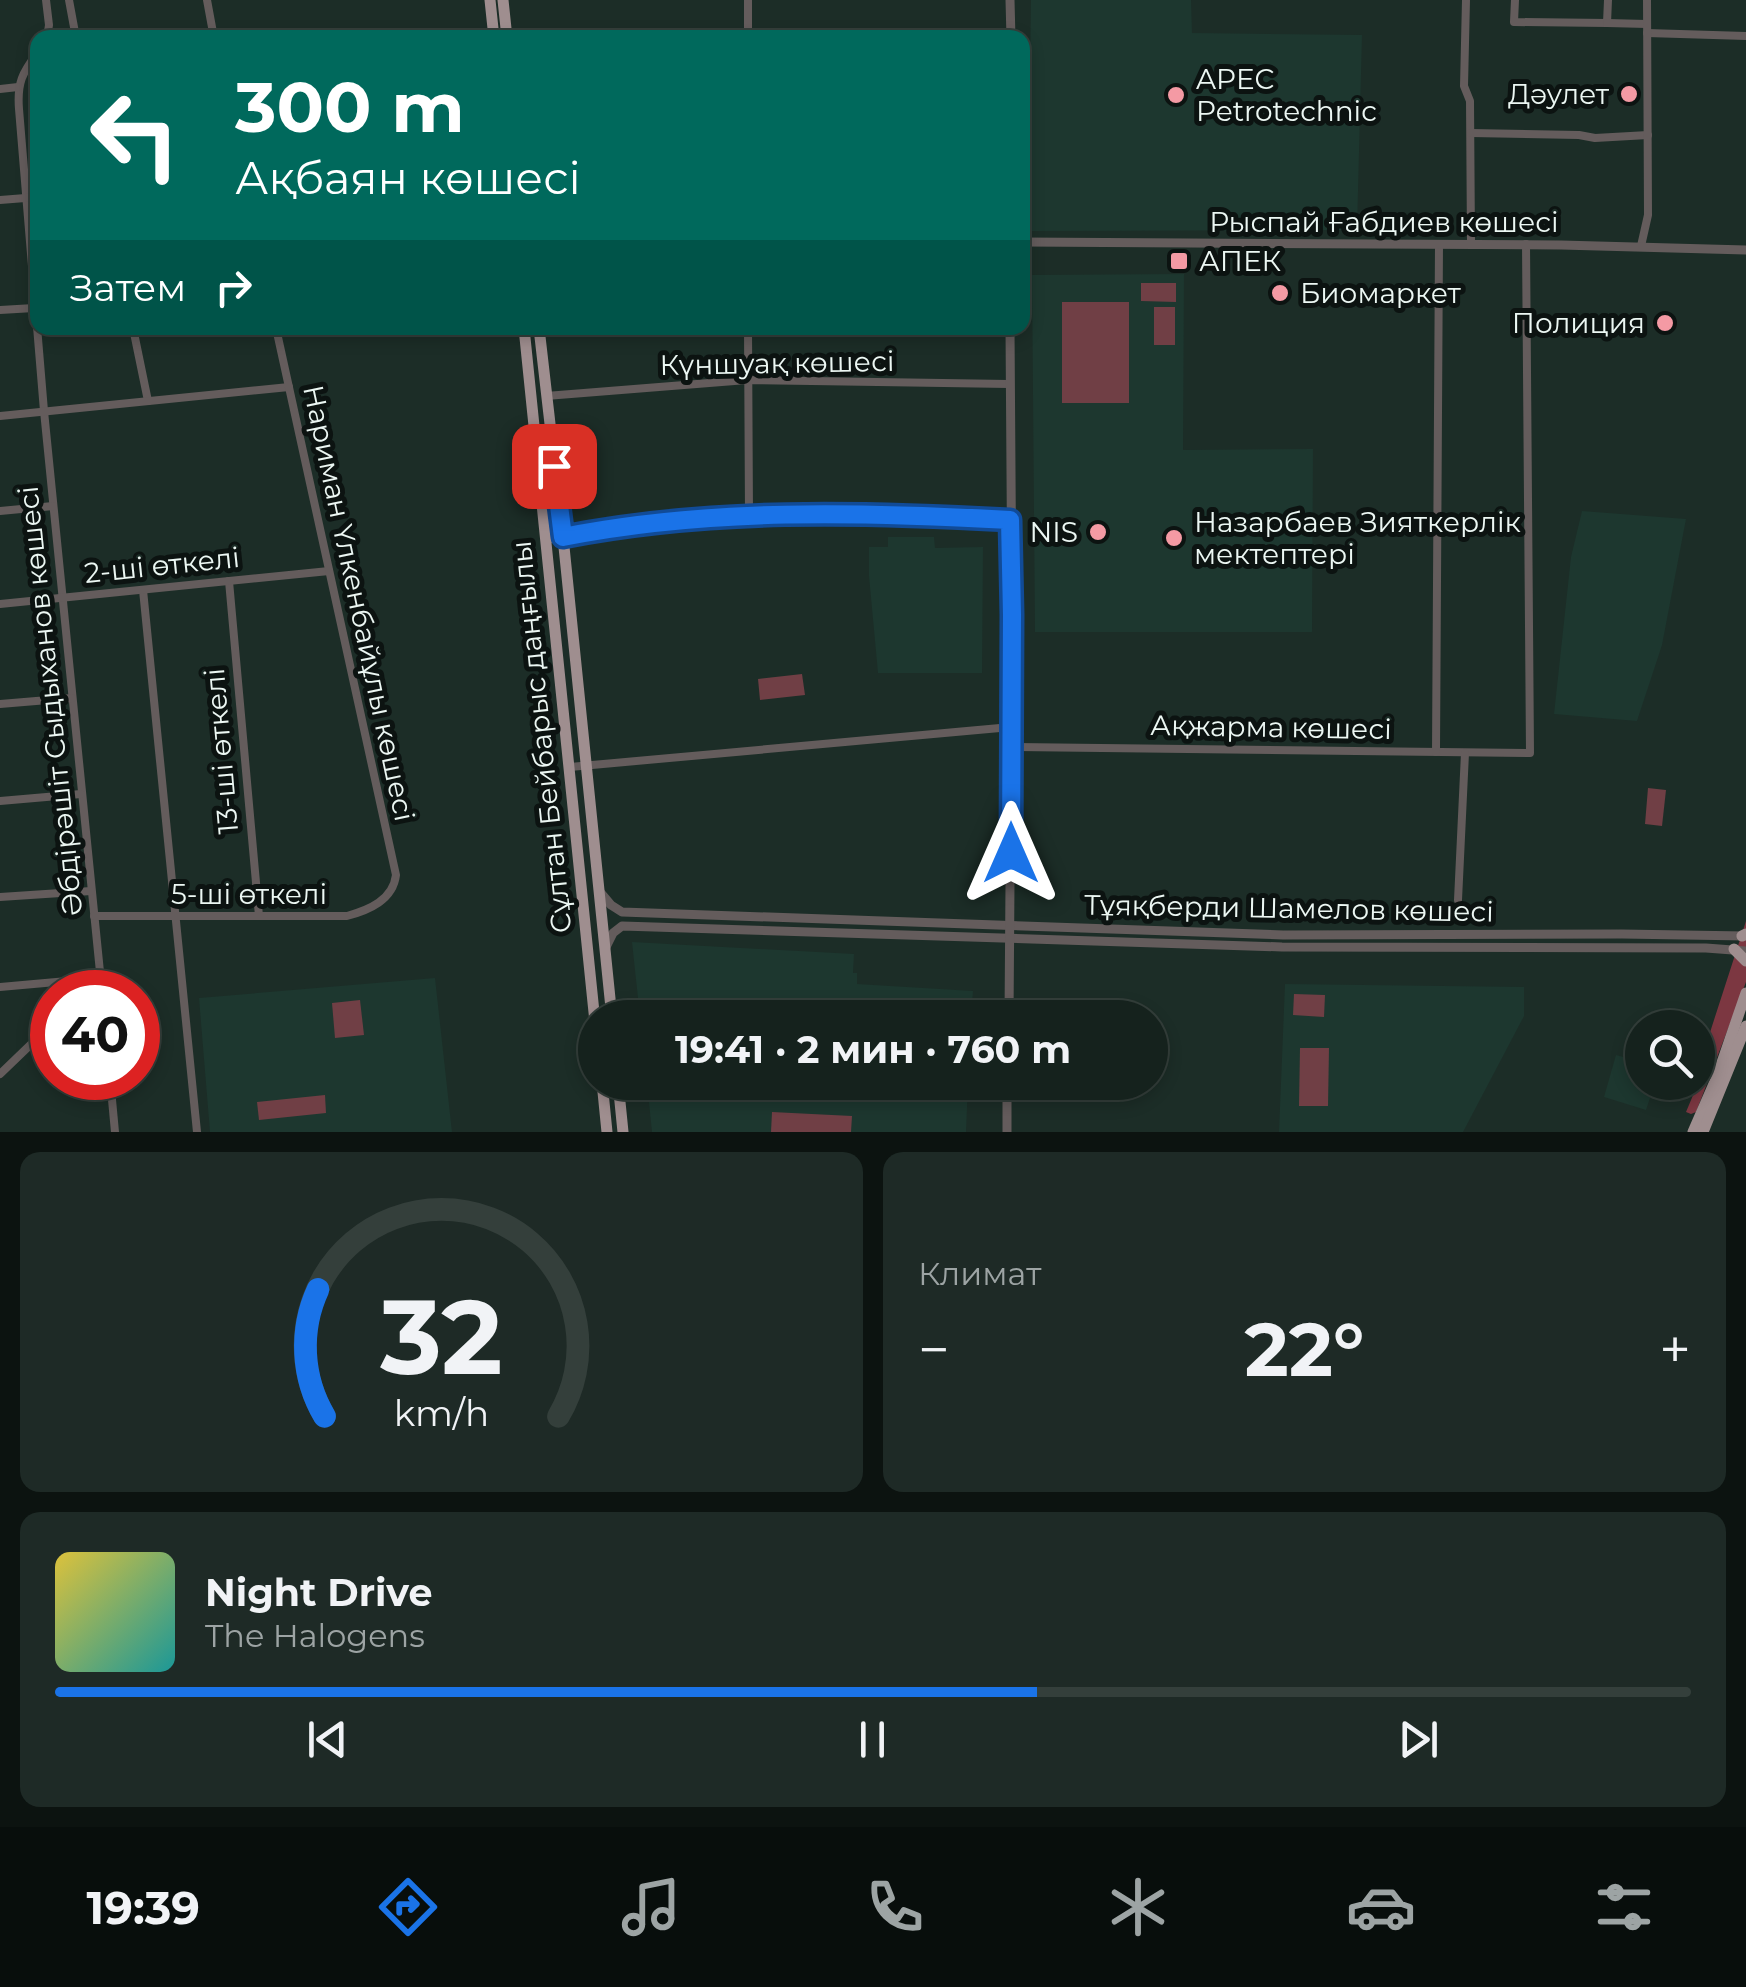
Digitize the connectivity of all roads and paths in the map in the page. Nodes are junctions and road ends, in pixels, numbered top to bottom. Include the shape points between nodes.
1 (46, 0) edge
2 (69, 0) edge
3 (207, 0) edge
4 (490, 0) edge
5 (503, 0) edge
6 (748, 0) edge
7 (1010, 0) edge
8 (1466, 0) edge
9 (1515, 0) edge
10 (1608, 0) edge
11 (1647, 0) edge
12 (1608, 23) junction
13 (1647, 29) junction
14 (48, 30) edge
15 (75, 30) edge
16 (213, 30) edge
17 (493, 30) edge
18 (506, 30) edge
19 (748, 30) edge
20 (1010, 30) edge
21 (1746, 36) edge
22 (30, 62) edge
23 (18, 87) junction
24 (0, 89) edge
25 (1471, 133) junction
26 (1648, 135) junction
27 (26, 198) junction
28 (30, 198) edge
29 (0, 200) edge
30 (1030, 242) edge
31 (1439, 244) junction
32 (1471, 244) junction
33 (1526, 244) junction
34 (1641, 246) junction
35 (1746, 250) edge
36 (30, 253) edge
37 (30, 308) edge
38 (0, 310) edge
39 (37, 335) edge
40 (134, 335) edge
41 (278, 335) edge
42 (525, 335) edge
43 (539, 335) edge
44 (748, 335) edge
45 (1010, 335) edge
46 (747, 380) junction
47 (1010, 384) junction
48 (290, 387) junction
49 (546, 396) junction
50 (148, 401) junction
51 (44, 412) junction
52 (0, 416) edge
53 (54, 506) junction
54 (0, 511) edge
55 (748, 514) junction
56 (1010, 520) junction
57 (563, 537) junction
58 (546, 540) junction
59 (329, 571) junction
60 (229, 581) junction
61 (143, 590) junction
62 (62, 598) junction
63 (0, 604) edge
64 (72, 698) junction
65 (0, 704) edge
66 (1010, 727) junction
67 (1011, 746) junction
68 (1436, 752) junction
69 (1465, 753) junction
70 (586, 766) junction
71 (570, 767) junction
72 (82, 794) junction
73 (0, 802) edge
74 (394, 888) joint
75 (91, 891) junction
76 (600, 892) junction
77 (0, 897) edge
78 (1458, 900) dead end
79 (94, 916) junction
80 (174, 916) junction
81 (259, 916) junction
82 (1011, 924) junction
83 (1429, 934) junction
84 (1745, 936) edge
85 (1011, 938) junction
86 (1429, 947) junction
87 (605, 949) junction
88 (1740, 950) edge
89 (1746, 961) edge
90 (99, 970) edge
91 (30, 984) edge
92 (0, 987) edge
93 (1746, 993) edge
94 (593, 1000) edge
95 (610, 1000) edge
96 (1009, 1000) edge
97 (1746, 1027) edge
98 (30, 1045) edge
99 (0, 1074) edge
100 (112, 1100) edge
101 (604, 1100) edge
102 (620, 1100) edge
103 (1008, 1100) edge
104 (116, 1132) edge
105 (197, 1132) edge
106 (607, 1132) edge
107 (623, 1132) edge
108 (1007, 1132) edge
109 (1693, 1132) edge
110 (1703, 1132) edge

1 - 14 street
2 - 15 street
3 - 16 street
4 - 17 main road
5 - 18 main road
6 - 19 street
7 - 20 street
8 - 25 street via 1464,86
9 - 12 street via 1514,22
10 - 12 street
11 - 13 street
12 - 13 street
13 - 21 street
13 - 26 street
22 - 23 street
23 - 24 street
23 - 27 street, Әбдірәшіт Сыдыханов көшесі
25 - 26 street
25 - 32 street
26 - 34 street via 1648,215
27 - 28 street
27 - 29 street
27 - 36 street, Әбдірәшіт Сыдыханов көшесі
30 - 31 street, Рыспай Ғабдиев көшесі
31 - 32 street, Рыспай Ғабдиев көшесі
31 - 68 street
32 - 33 street, Рыспай Ғабдиев көшесі
33 - 34 street, Рыспай Ғабдиев көшесі
33 - 69 street, Ақжарма көшесі via 1530,753
34 - 35 street, Рыспай Ғабдиев көшесі
37 - 38 street
39 - 51 street, Әбдірәшіт Сыдыханов көшесі
40 - 50 street
41 - 48 street, Нариман Үлкенбайұлы көшесі
42 - 58 main road, Сұлтан Бейбарыс даңғылы
43 - 49 main road, Сұлтан Бейбарыс даңғылы
44 - 46 street
45 - 47 street
46 - 47 street, Күншуақ көшесі
46 - 49 street, Күншуақ көшесі
46 - 55 street
47 - 56 street
48 - 50 street
48 - 59 street, Нариман Үлкенбайұлы көшесі
49 - 57 main road, Сұлтан Бейбарыс даңғылы
50 - 51 street
51 - 52 street
51 - 53 street, Әбдірәшіт Сыдыханов көшесі
53 - 54 street
53 - 62 street, Әбдірәшіт Сыдыханов көшесі
55 - 56 street
55 - 57 street
56 - 66 street
57 - 58 street
57 - 70 main road, Сұлтан Бейбарыс даңғылы
58 - 71 main road, Сұлтан Бейбарыс даңғылы
59 - 60 street, 2-ші өткелі
59 - 74 street, Нариман Үлкенбайұлы көшесі
60 - 61 street, 2-ші өткелі
60 - 81 street, 13-ші өткелі
61 - 62 street, 2-ші өткелі
61 - 80 street
62 - 63 street, 2-ші өткелі
62 - 64 street, Әбдірәшіт Сыдыханов көшесі
64 - 65 street
64 - 72 street, Әбдірәшіт Сыдыханов көшесі
66 - 67 street
66 - 70 street
67 - 68 street, Ақжарма көшесі
67 - 82 street
68 - 69 street, Ақжарма көшесі
69 - 78 street
70 - 71 street
70 - 76 main road, Сұлтан Бейбарыс даңғылы
71 - 94 main road, Сұлтан Бейбарыс даңғылы
72 - 73 street
72 - 75 street, Әбдірәшіт Сыдыханов көшесі
74 - 81 street, 5-ші өткелі via 347,916
75 - 77 street
75 - 79 street, Әбдірәшіт Сыдыханов көшесі
76 - 82 street, Тұяқберди Шамелов көшесі via 622,912
76 - 87 main road, Сұлтан Бейбарыс даңғылы
79 - 80 street, 5-ші өткелі
79 - 90 street, Әбдірәшіт Сыдыханов көшесі
80 - 81 street, 5-ші өткелі
80 - 105 street
82 - 83 street, Тұяқберди Шамелов көшесі
82 - 85 street
83 - 84 street, Тұяқберди Шамелов көшесі
83 - 86 street
85 - 86 street, Тұяқберди Шамелов көшесі
85 - 87 street, Тұяқберди Шамелов көшесі via 622,926
85 - 96 street
86 - 88 street, Тұяқберди Шамелов көшесі
87 - 95 main road, Сұлтан Бейбарыс даңғылы
88 - 89 main road
91 - 92 street
93 - 109 main road
97 - 110 main road
98 - 99 street
100 - 104 street
101 - 106 main road
102 - 107 main road
103 - 108 street

